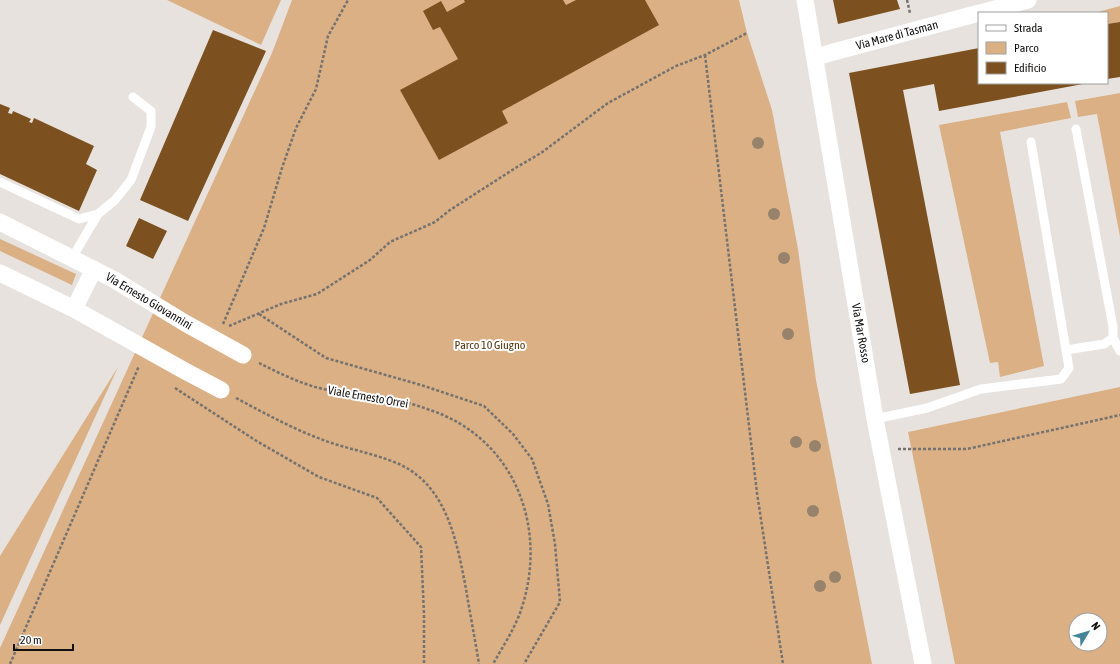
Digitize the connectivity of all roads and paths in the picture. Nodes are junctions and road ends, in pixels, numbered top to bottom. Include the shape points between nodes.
1 (348, 0) edge
2 (805, 0) edge
3 (1028, 0) edge
4 (983, 12) edge
5 (978, 13) edge
6 (747, 33) dead end
7 (705, 55) junction
8 (815, 57) junction
9 (133, 97) dead end
10 (1076, 129) dead end
11 (1031, 142) dead end
12 (0, 182) edge
13 (98, 214) junction
14 (0, 222) edge
15 (72, 258) junction
16 (94, 269) junction
17 (0, 273) edge
18 (74, 309) junction
19 (259, 313) junction
20 (220, 330) junction
21 (204, 334) junction
22 (1112, 338) junction
23 (147, 349) junction
24 (1066, 350) junction
25 (1120, 351) edge
26 (242, 355) joint
27 (172, 386) dead end
28 (222, 390) joint
29 (1120, 415) edge
30 (876, 419) junction
31 (912, 449) dead end
32 (10, 664) edge
33 (424, 664) edge
34 (479, 664) edge
35 (493, 664) edge
36 (524, 664) edge
37 (783, 664) edge
38 (923, 664) edge

1 - 20 path via 328,36 316,89 296,128 264,228
2 - 8 street, Via Mar Rosso
3 - 4 street, Via Mare di Tasman
5 - 8 street, Via Mare di Tasman
6 - 7 path
7 - 19 path via 676,66 608,103 541,153 450,210 436,222 390,242 370,260 317,294
7 - 37 path via 757,493
8 - 30 street, Via Mar Rosso
9 - 13 lane via 151,111 151,127 131,180 115,200
10 - 22 lane via 1113,327
11 - 24 lane
12 - 13 lane via 79,219
13 - 15 lane
14 - 15 street, Via Ernesto Giovannini
15 - 16 street, Via Ernesto Giovannini
16 - 18 street, Via Ernesto Giovannini
16 - 21 street, Via Ernesto Giovannini
17 - 18 street
18 - 23 street
19 - 20 path
19 - 36 path via 326,358 484,406 513,434 532,459 548,504 555,544 560,602
20 - 21 path
21 - 26 street
22 - 24 lane via 1104,344
22 - 25 lane
23 - 28 street
23 - 32 path
24 - 30 lane via 1069,368 1061,379 981,389 927,408
26 - 35 path, Viale Ernesto Orrei via 288,377 314,386 389,398 439,413 478,435 499,457 514,479 523,502 530,533 530,554 523,606
27 - 33 path via 255,440 319,477 377,498 421,547
28 - 34 path via 308,435 401,465 428,486 446,513 457,543
29 - 31 path via 967,449
30 - 38 street, Via Mar Rosso

